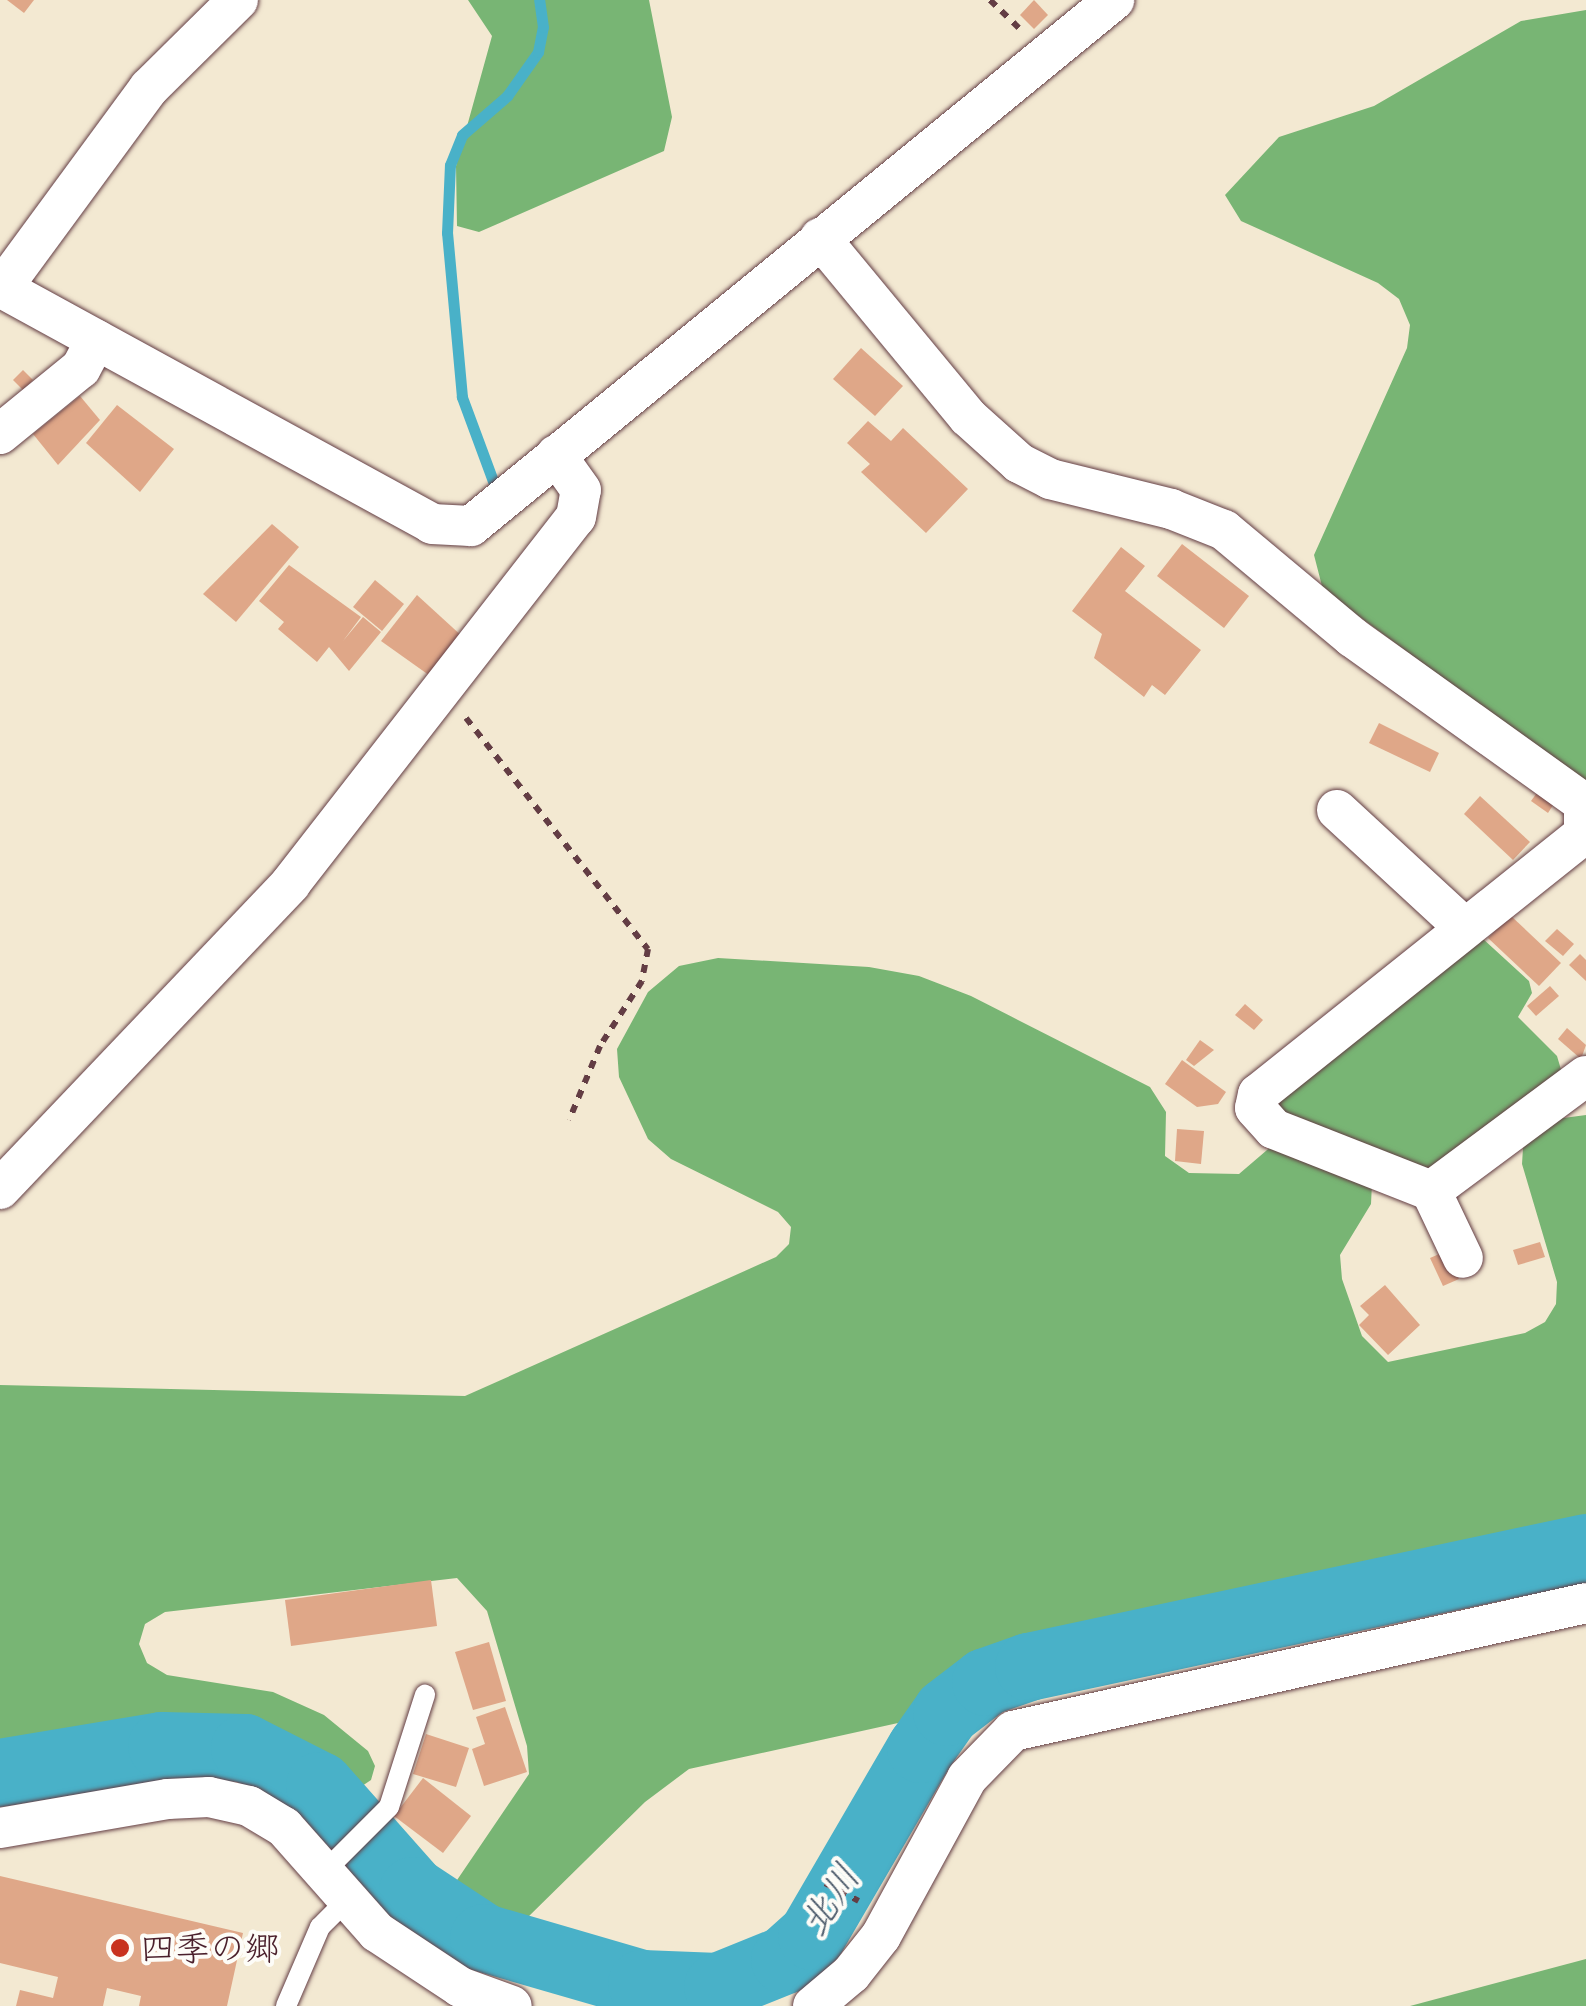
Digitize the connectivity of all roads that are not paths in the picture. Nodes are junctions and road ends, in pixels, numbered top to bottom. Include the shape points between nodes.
1 (238, 0) edge
2 (1114, 0) edge
3 (820, 238) junction
4 (1, 288) edge
5 (96, 340) junction
6 (0, 434) edge
7 (556, 455) junction
8 (1337, 810) dead end
9 (1576, 860) edge
10 (1465, 928) junction
11 (1586, 1076) edge
12 (0, 1189) edge
13 (1432, 1191) junction
14 (1462, 1258) dead end
15 (1586, 1603) edge
16 (424, 1695) dead end
17 (0, 1828) edge
18 (337, 1877) junction
19 (286, 2006) edge
20 (512, 2006) edge
21 (814, 2006) edge

1 - 4 street via 149,88
2 - 3 street
3 - 7 street
3 - 9 street via 991,442 1050,479 1172,509 1224,530 1352,637 1584,803
4 - 5 street
5 - 6 street via 82,368
5 - 7 street via 432,524 471,526
7 - 12 street via 581,490 576,517 243,938
8 - 10 street
9 - 10 street
10 - 13 street via 1268,1083 1256,1108 1274,1129
11 - 13 street
13 - 14 street
15 - 21 street via 1012,1731 986,1750 967,1778 881,1936 852,1974
16 - 18 lane via 382,1814
17 - 18 street via 210,1796 250,1806
18 - 19 lane
18 - 20 street via 417,1962

